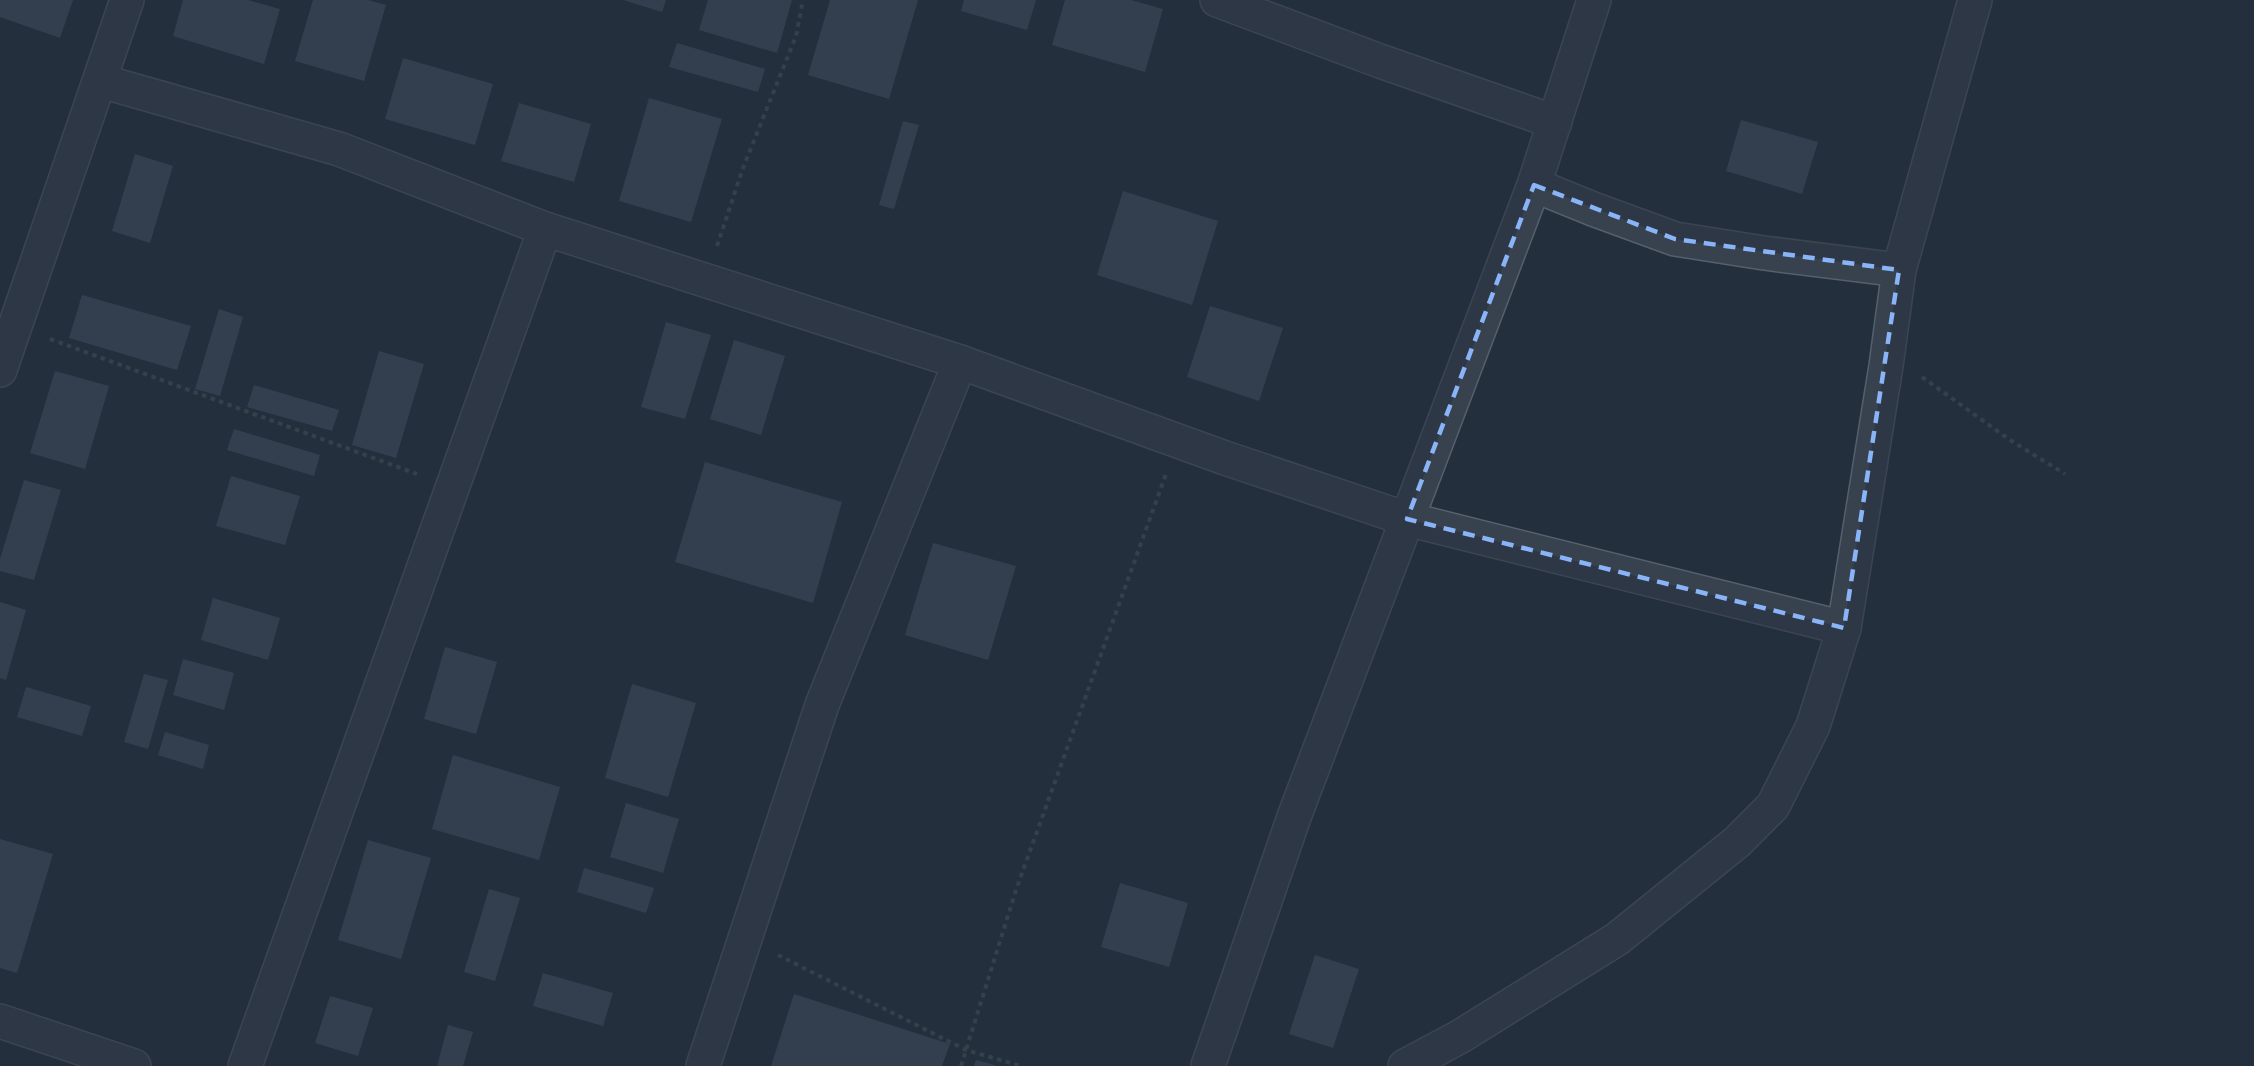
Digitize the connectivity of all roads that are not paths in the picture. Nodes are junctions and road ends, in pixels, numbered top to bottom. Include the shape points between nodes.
1 (127, 0) edge
2 (1217, 0) edge
3 (1594, 0) edge
4 (1976, 0) edge
5 (101, 81) junction
6 (1555, 122) junction
7 (1534, 185) junction
8 (545, 229) junction
9 (1899, 270) junction
10 (960, 362) junction
11 (0, 370) edge
12 (1407, 519) junction
13 (1844, 628) junction
14 (0, 1021) edge
15 (134, 1066) edge
16 (245, 1066) edge
17 (703, 1066) edge
18 (1208, 1066) edge
19 (1405, 1066) edge

1 - 5 street
2 - 6 street
3 - 6 street
4 - 9 street
5 - 8 street via 339,149
5 - 11 street
6 - 7 street
7 - 9 street via 1675,239
7 - 12 street
8 - 10 street
8 - 16 street
9 - 13 street
10 - 12 street
10 - 17 street via 822,705
12 - 13 street
12 - 18 street via 1294,817
13 - 19 street via 1813,726 1773,806 1737,842 1617,939 1461,1036
14 - 15 street

